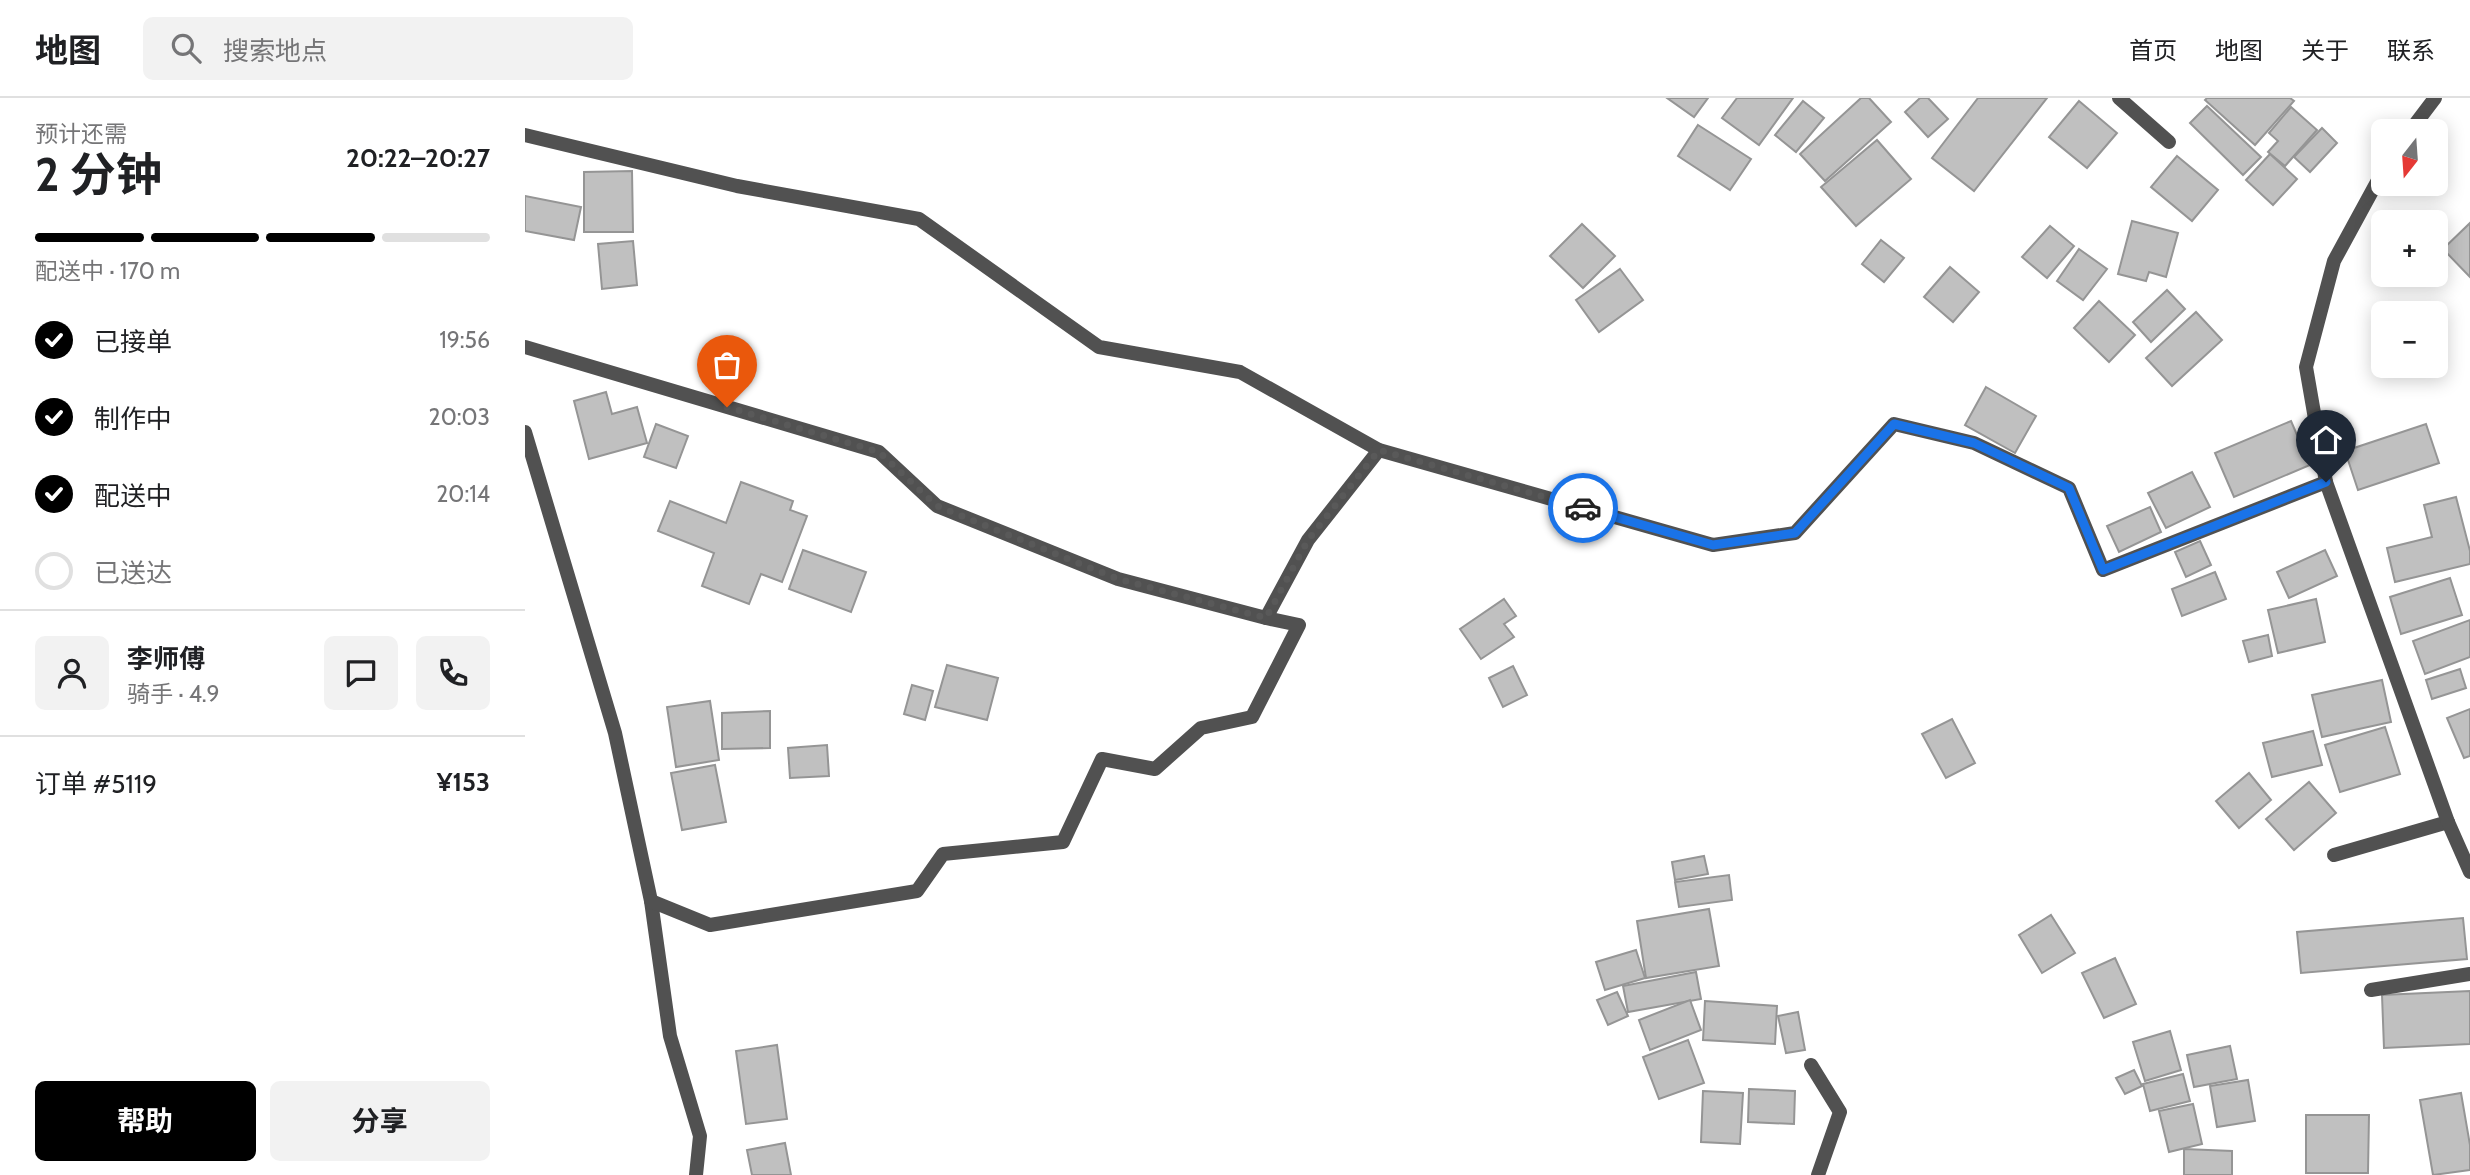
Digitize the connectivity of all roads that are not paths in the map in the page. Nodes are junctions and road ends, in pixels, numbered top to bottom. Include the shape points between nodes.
1 (2119, 98) edge
2 (2429, 100) edge
3 (2417, 119) edge
4 (525, 135) edge
5 (2169, 142) dead end
6 (2371, 194) edge
7 (525, 347) edge
8 (525, 432) edge
9 (1379, 450) junction
10 (2326, 482) junction
11 (1266, 618) junction
12 (2448, 822) junction
13 (2334, 855) dead end
14 (2470, 872) edge
15 (651, 901) junction
16 (2470, 974) edge
17 (2371, 990) dead end
18 (1811, 1065) dead end
19 (696, 1175) edge
20 (1818, 1175) edge

1 - 5 street
2 - 3 street
4 - 9 street via 737,186 919,219 1099,347 1240,372
6 - 10 street via 2334,261 2305,367
7 - 11 street via 879,452 937,506 1118,579
8 - 15 street via 615,733
9 - 10 street via 1713,545 1795,533 1894,424 1974,443 2069,488 2103,570
9 - 11 street via 1308,540
10 - 12 street
11 - 15 street via 1299,625 1252,717 1201,728 1155,769 1102,759 1063,842 943,854 917,891 710,925
12 - 13 street
12 - 14 street
15 - 19 street via 670,1036 700,1136
16 - 17 street
18 - 20 street via 1840,1112

